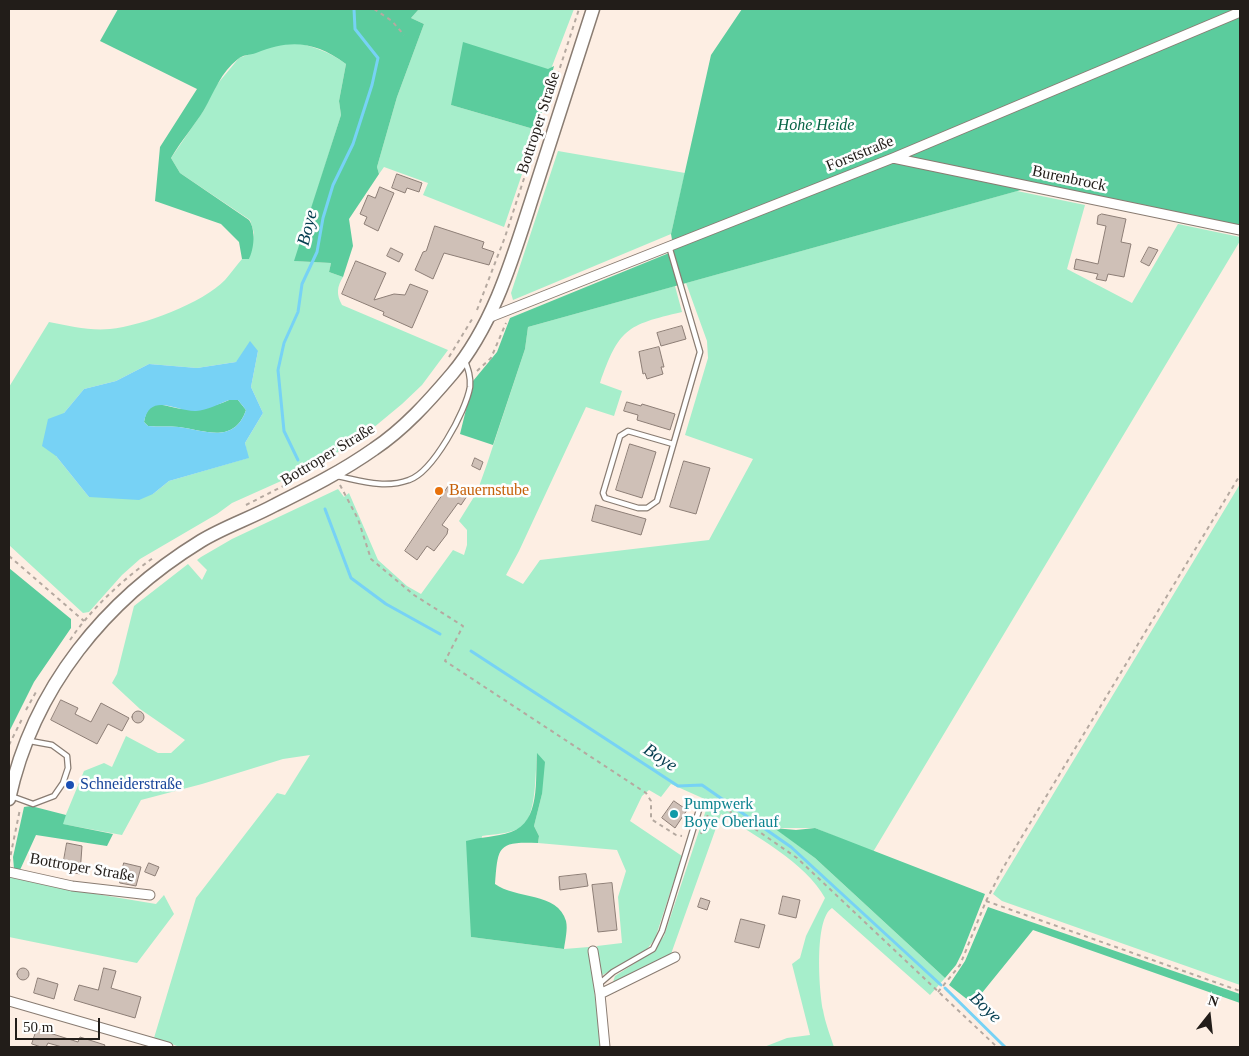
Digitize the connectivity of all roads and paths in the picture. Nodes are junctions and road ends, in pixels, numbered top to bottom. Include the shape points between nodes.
1 (374, 9) edge
2 (579, 9) edge
3 (593, 9) edge
4 (1240, 12) edge
5 (404, 36) dead end
6 (892, 158) junction
7 (1240, 230) edge
8 (669, 246) junction
9 (510, 310) junction
10 (488, 318) junction
11 (463, 357) junction
12 (446, 361) dead end
13 (470, 377) junction
14 (673, 444) junction
15 (1240, 475) edge
16 (350, 479) junction
17 (293, 481) dead end
18 (337, 482) junction
19 (240, 507) dead end
20 (160, 554) dead end
21 (9, 556) edge
22 (83, 620) junction
23 (93, 629) junction
24 (26, 740) junction
25 (9, 798) edge
26 (22, 800) junction
27 (699, 810) dead end
28 (690, 838) junction
29 (698, 841) dead end
30 (9, 865) edge
31 (9, 872) edge
32 (150, 895) dead end
33 (986, 901) junction
34 (592, 951) dead end
35 (674, 957) dead end
36 (599, 984) junction
37 (1240, 991) edge
38 (938, 992) junction
39 (600, 994) junction
40 (9, 1001) edge
41 (156, 1045) edge
42 (168, 1047) edge
43 (605, 1047) edge
44 (997, 1047) edge

1 - 5 path via 392,21
2 - 12 path via 505,237 476,312
3 - 10 main road, Bottroper Straße via 520,237
4 - 6 street, Forststraße
6 - 7 street, Burenbrock
6 - 8 street, Forststraße
8 - 9 street, Forststraße
8 - 14 lane via 700,352
9 - 10 street, Forststraße
9 - 13 path via 491,358
10 - 11 main road, Bottroper Straße
11 - 13 lane
11 - 18 main road, Bottroper Straße via 413,417
13 - 16 lane via 470,388 447,441 425,470 409,480 388,484 371,485
14 - 14 lane via 624,432 603,493 605,498 638,508 652,506 657,500
15 - 33 path
16 - 18 lane
16 - 18 path
17 - 19 path
18 - 23 main road, Bottroper Straße via 201,541 132,591
18 - 28 path via 358,519 371,559 414,596 463,626 445,661 646,793 651,801 651,819 676,835
20 - 22 path via 138,569
21 - 22 path
22 - 23 path
23 - 24 main road, Bottroper Straße via 49,691
24 - 25 main road, Bottroper Straße
24 - 26 lane via 52,745 67,756 68,768 64,783 54,796 32,804
25 - 26 lane
26 - 30 path
27 - 28 lane
28 - 36 lane via 662,931 653,949
29 - 38 path via 710,809 714,805 722,806 797,858
31 - 32 street, Bottroper Straße via 72,886
33 - 37 path
33 - 38 path via 960,965
34 - 36 street
35 - 39 street
36 - 39 street
38 - 44 path
39 - 43 street
40 - 41 street
41 - 42 street

